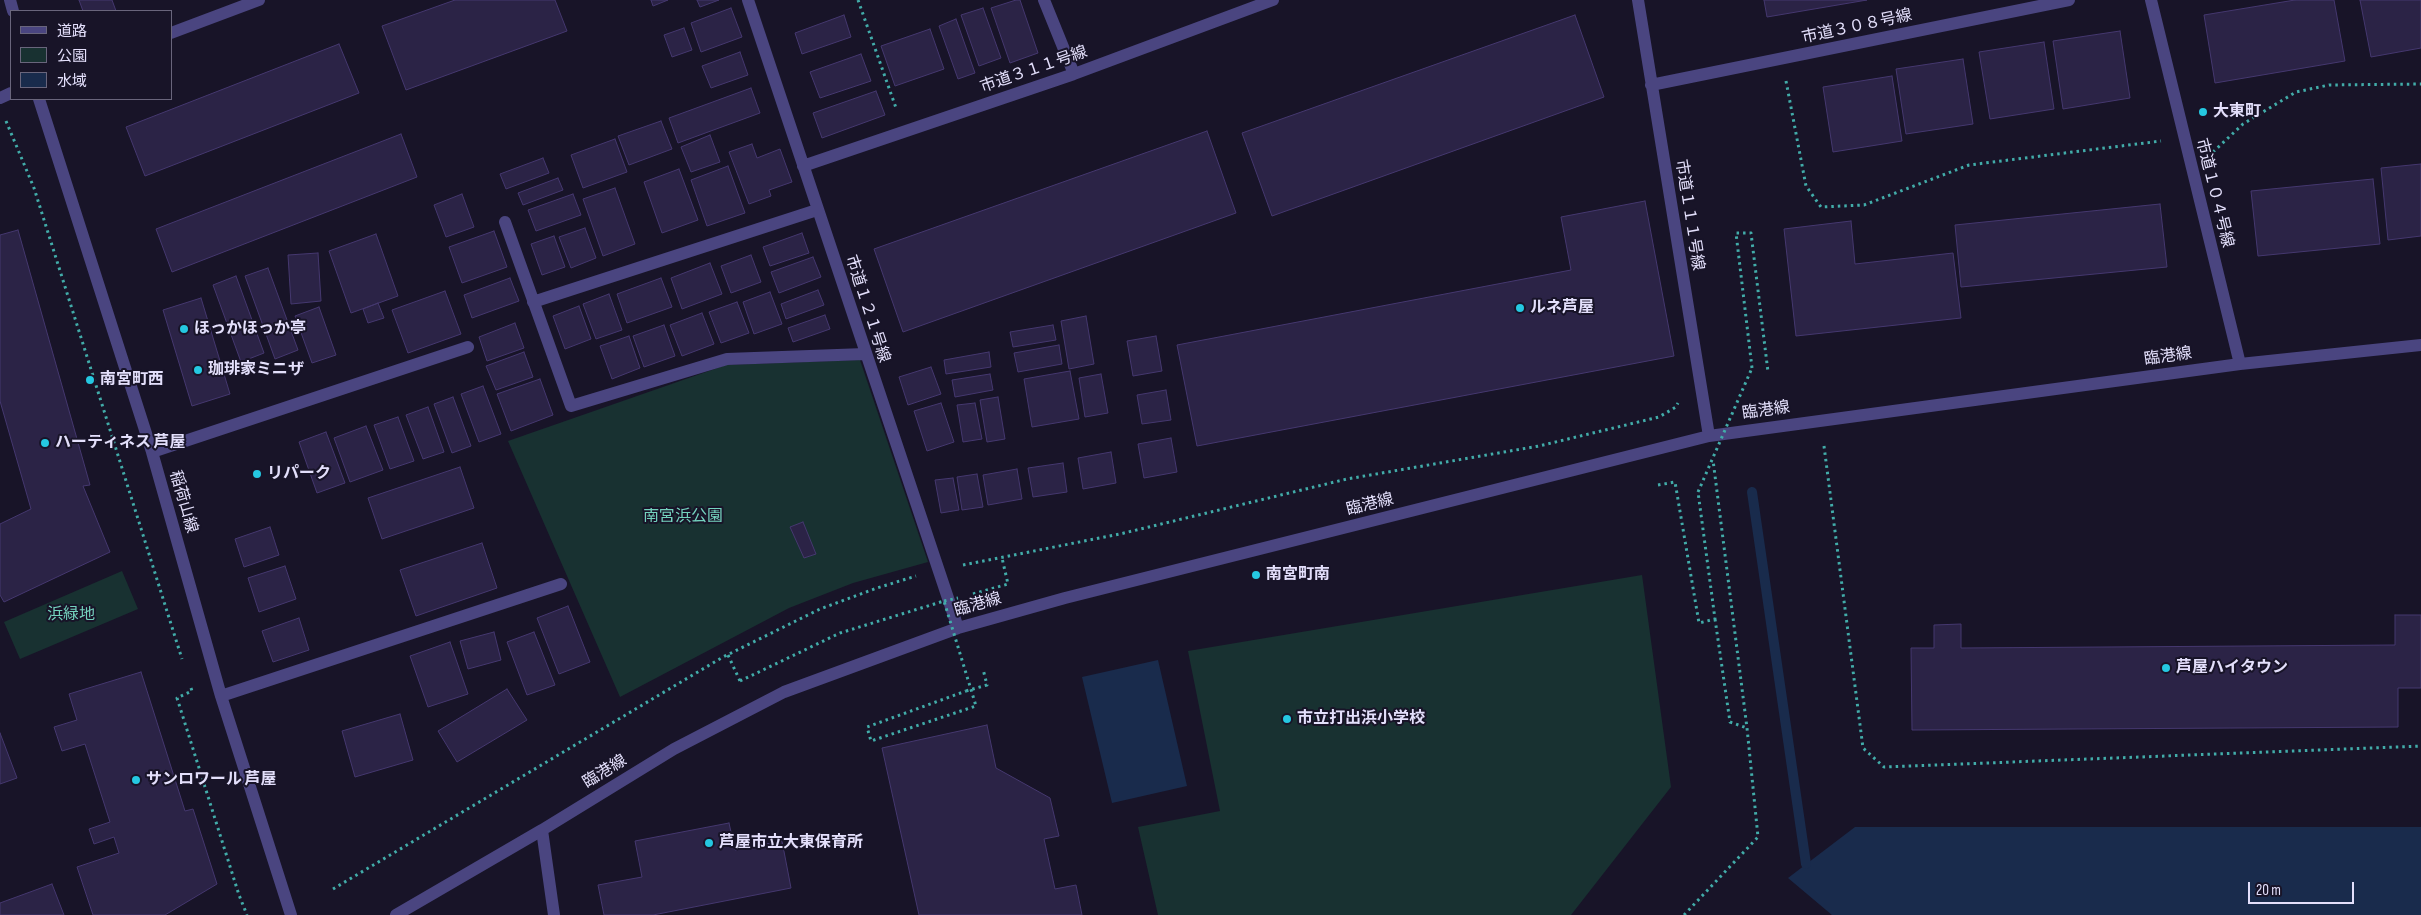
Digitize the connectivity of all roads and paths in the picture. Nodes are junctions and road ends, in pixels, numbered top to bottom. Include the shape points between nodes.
1 (259, 0) edge
2 (748, 0) edge
3 (858, 0) edge
4 (1044, 0) edge
5 (1273, 0) edge
6 (1638, 0) edge
7 (2069, 0) edge
8 (2150, 0) edge
9 (1247, 4) edge
10 (172, 33) edge
11 (1782, 59) junction
12 (1074, 74) junction
13 (2421, 84) edge
14 (1651, 85) junction
15 (39, 100) edge
16 (4, 116) dead end
17 (904, 130) junction
18 (2184, 137) junction
19 (803, 166) junction
20 (2192, 171) junction
21 (817, 210) junction
22 (505, 222) dead end
23 (533, 302) junction
24 (2421, 345) edge
25 (468, 347) dead end
26 (865, 354) junction
27 (2240, 364) junction
28 (1768, 372) dead end
29 (1821, 420) junction
30 (1709, 436) junction
31 (152, 452) junction
32 (1658, 485) dead end
33 (1002, 557) dead end
34 (561, 584) dead end
35 (944, 601) junction
36 (1715, 619) junction
37 (958, 628) junction
38 (728, 654) dead end
39 (183, 662) dead end
40 (983, 669) dead end
41 (189, 681) dead end
42 (221, 696) junction
43 (1747, 728) junction
44 (2421, 746) edge
45 (542, 830) junction
46 (247, 915) edge
47 (291, 915) edge
48 (396, 915) edge
49 (554, 915) edge
50 (1684, 915) edge

1 - 10 street
2 - 19 street, 市道１２１号線
3 - 17 path
4 - 12 street
5 - 9 street, 市道３１１号線
6 - 14 street, 市道１１１号線
7 - 11 street, 市道３０８号線
8 - 18 street, 市道１０４号線
9 - 12 street, 市道３１１号線
11 - 14 street, 市道３０８号線
11 - 18 path via 1806,186 1821,208 1864,204 1969,165
12 - 17 street, 市道３１１号線
13 - 20 path via 2329,85 2296,92 2244,124
14 - 30 street, 市道１１１号線
15 - 31 street, 稲荷山線
16 - 39 path via 34,188
17 - 19 street, 市道３１１号線
18 - 20 street, 市道１０４号線
19 - 21 street, 市道１２１号線
20 - 27 street, 市道１０４号線
21 - 23 street
21 - 26 street, 市道１２１号線
22 - 23 street
23 - 26 street via 570,406 727,359
24 - 27 street, 臨港線
25 - 31 street
26 - 37 street, 市道１２１号線
27 - 29 street, 臨港線
28 - 36 path, bridge via 1751,233 1736,233 1752,368 1698,492
29 - 30 street, 臨港線
29 - 44 path via 1863,748 1884,767
30 - 37 street, 臨港線 via 1065,598
30 - 43 path
31 - 42 street, 稲荷山線
32 - 36 path via 1675,482 1699,624
33 - 35 path, bridge via 1008,584
34 - 42 street
35 - 38 path, bridge via 840,633 740,682
35 - 40 path, bridge via 976,706 872,741 867,727 966,692 987,685
36 - 43 path via 1730,722
37 - 45 street, 臨港線 via 784,692 674,749
41 - 46 path via 192,691 177,698
42 - 47 street, 稲荷山線
43 - 50 path via 1758,837
45 - 48 street, 臨港線
45 - 49 street

